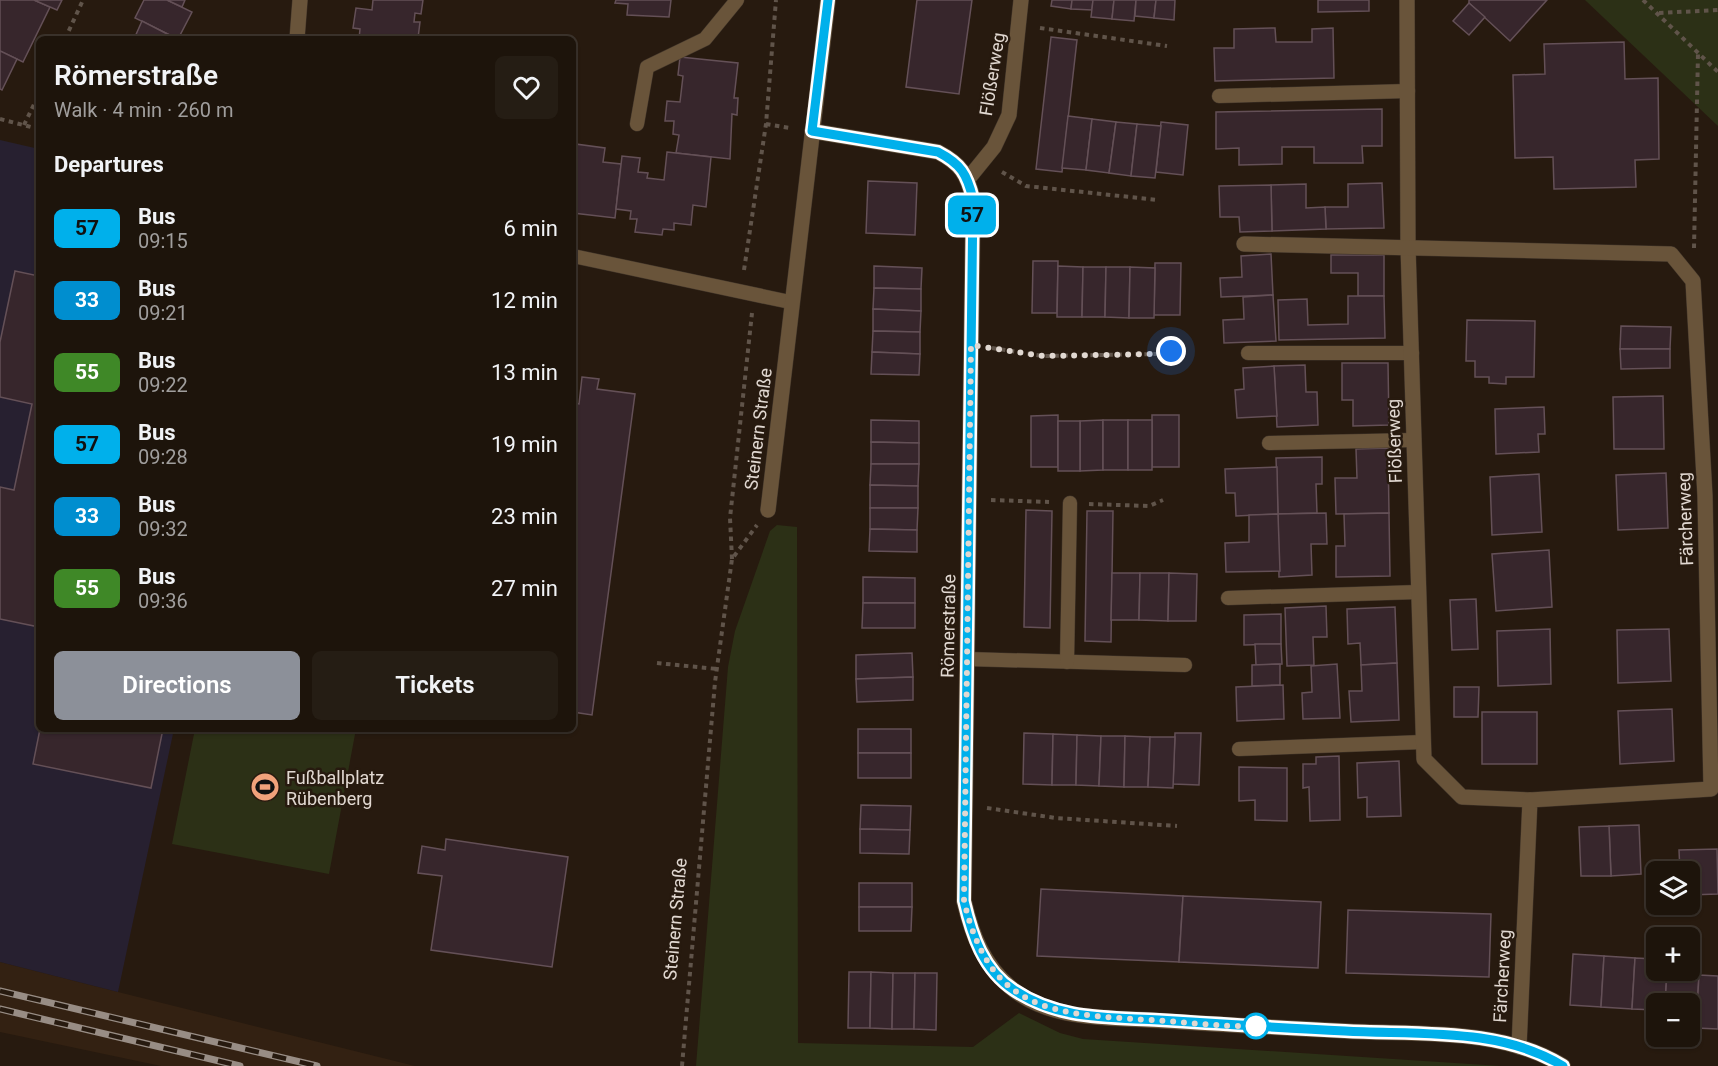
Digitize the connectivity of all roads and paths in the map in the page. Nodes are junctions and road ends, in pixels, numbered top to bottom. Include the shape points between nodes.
1 (83, 0) edge
2 (300, 0) edge
3 (737, 0) edge
4 (776, 0) edge
5 (828, 0) edge
6 (1021, 0) edge
7 (1407, 0) edge
8 (1643, 0) edge
9 (1718, 10) edge
10 (1658, 13) junction
11 (1019, 25) junction
12 (66, 36) edge
13 (297, 36) edge
14 (1167, 46) dead end
15 (1698, 53) junction
16 (1718, 72) edge
17 (1408, 91) junction
18 (1220, 96) dead end
19 (36, 100) edge
20 (0, 119) edge
21 (637, 124) dead end
22 (24, 125) junction
23 (36, 128) edge
24 (812, 131) junction
25 (983, 162) junction
26 (968, 179) junction
27 (1158, 200) dead end
28 (1244, 244) dead end
29 (1408, 247) junction
30 (576, 257) edge
31 (1693, 281) junction
32 (748, 293) junction
33 (790, 302) junction
34 (971, 345) junction
35 (1171, 351) dead end
36 (1248, 353) dead end
37 (1412, 353) junction
38 (1414, 440) junction
39 (1269, 443) dead end
40 (1711, 496) edge
41 (1070, 503) dead end
42 (768, 510) joint
43 (732, 558) junction
44 (1418, 592) junction
45 (1228, 598) dead end
46 (967, 659) junction
47 (1067, 662) junction
48 (657, 663) dead end
49 (1185, 665) dead end
50 (717, 669) junction
51 (1423, 742) junction
52 (1239, 749) dead end
53 (1715, 790) edge
54 (1530, 800) junction
55 (965, 804) junction
56 (1177, 826) dead end
57 (1519, 1047) junction
58 (682, 1066) edge
59 (1563, 1066) edge

1 - 12 path
2 - 13 street
3 - 21 lane via 705,39 647,67
4 - 32 path
5 - 24 street, Steinern Straße
6 - 11 street, Flößerweg
7 - 17 street, Flößerweg
8 - 10 path
9 - 10 path
10 - 15 path
11 - 14 path
11 - 25 street, Flößerweg via 1009,115
15 - 16 path
15 - 31 path
17 - 18 lane
17 - 29 street, Flößerweg
19 - 22 path
20 - 22 path
22 - 23 path
24 - 26 street via 938,152 954,160
24 - 33 street, Steinern Straße
25 - 26 street, Flößerweg
25 - 27 path via 1026,186
26 - 34 street, Römerstraße via 973,199
28 - 29 street
29 - 31 street via 1671,254
29 - 37 street, Flößerweg
30 - 32 lane
31 - 40 street, Färcherweg
32 - 33 lane
32 - 43 path via 730,519
33 - 42 street, Steinern Straße
34 - 35 path via 1043,356
34 - 46 street, Römerstraße
36 - 37 lane
37 - 38 street, Flößerweg
38 - 39 lane
38 - 44 street, Flößerweg
40 - 53 street, Färcherweg
41 - 47 lane
42 - 43 path, Steinern Straße
43 - 50 path, Steinern Straße
44 - 45 lane
44 - 51 street, Flößerweg
46 - 47 lane
46 - 55 street, Römerstraße
47 - 49 lane
48 - 50 path
50 - 58 path, Steinern Straße
51 - 52 lane
51 - 54 street, Flößerweg via 1424,759 1462,797
53 - 54 street, Färcherweg
54 - 57 street, Färcherweg
55 - 56 path via 1056,819
55 - 57 street, Römerstraße via 964,901 972,934 989,967 1012,989 1036,1003 1056,1011 1095,1017 1485,1038
57 - 59 street, Römerstraße

